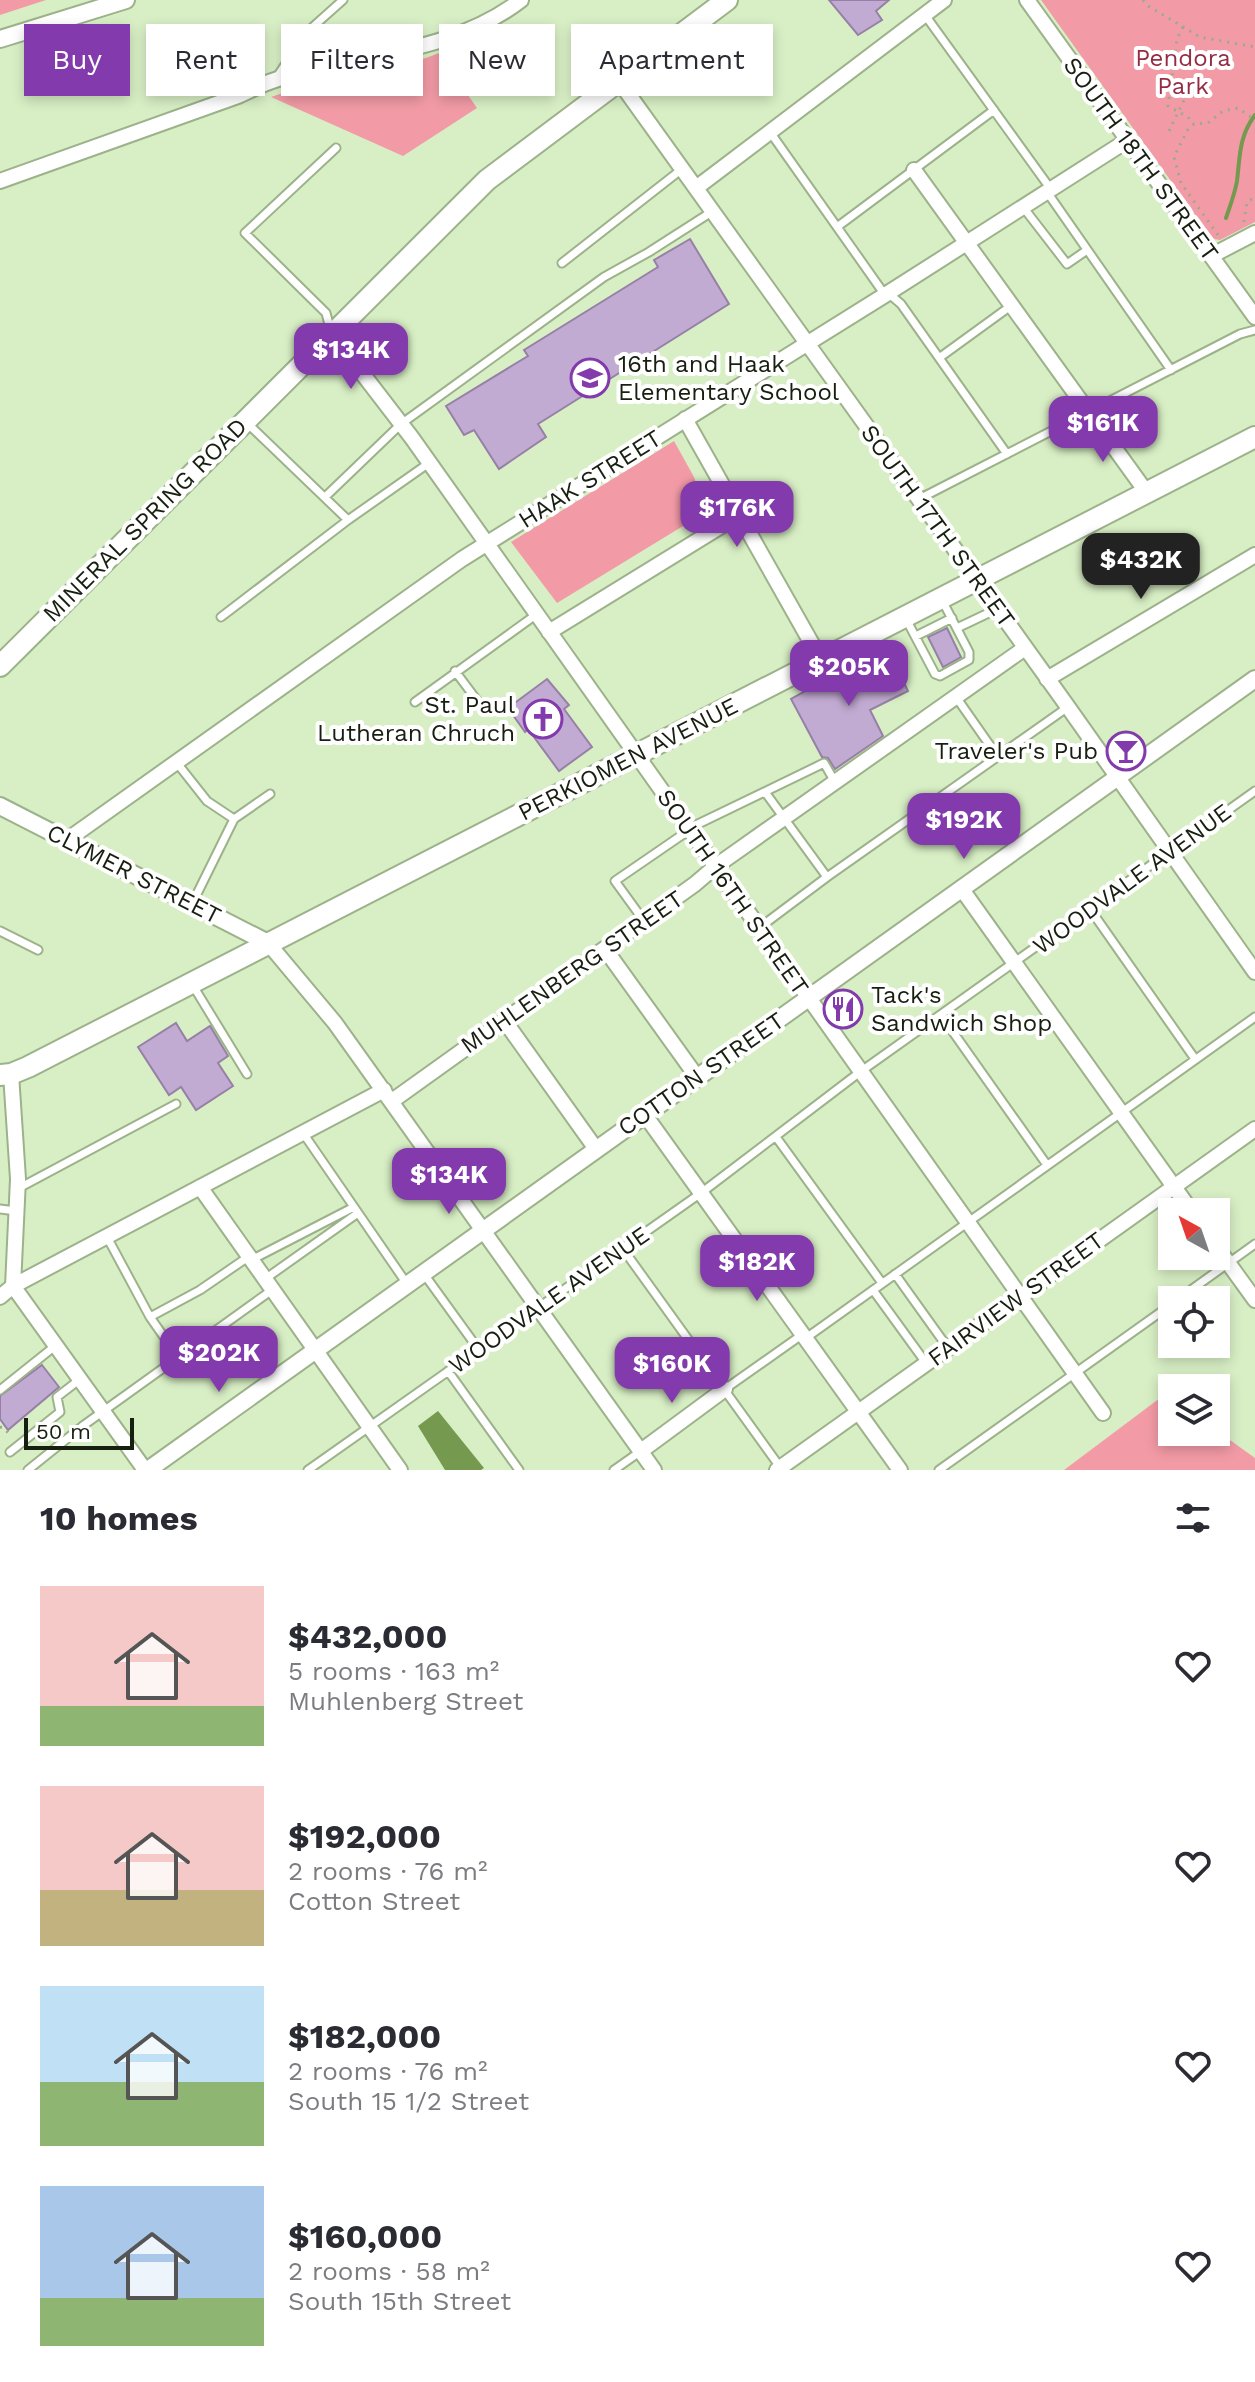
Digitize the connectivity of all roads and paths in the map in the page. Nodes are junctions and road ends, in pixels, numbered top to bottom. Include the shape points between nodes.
1 (126, 0) edge
2 (343, 0) edge
3 (521, 0) edge
4 (727, 0) edge
5 (944, 0) edge
6 (1027, 0) edge
7 (1143, 0) edge
8 (925, 15) junction
9 (695, 24) edge
10 (1183, 26) junction
11 (0, 39) edge
12 (1255, 47) edge
13 (276, 79) junction
14 (1187, 94) dead end
15 (599, 96) edge
16 (630, 96) edge
17 (994, 110) junction
18 (1179, 112) junction
19 (1255, 120) edge
20 (1194, 124) junction
21 (1169, 131) dead end
22 (770, 132) junction
23 (1128, 140) junction
24 (336, 148) dead end
25 (682, 169) junction
26 (914, 170) junction
27 (0, 181) edge
28 (696, 188) junction
29 (1049, 191) junction
30 (1255, 197) edge
31 (1023, 207) junction
32 (713, 211) junction
33 (837, 227) junction
34 (1250, 229) edge
35 (1226, 235) dead end
36 (967, 243) junction
37 (1087, 250) junction
38 (1211, 256) junction
39 (562, 263) dead end
40 (886, 294) junction
41 (1012, 305) junction
42 (1255, 317) edge
43 (1255, 330) edge
44 (332, 334) junction
45 (808, 343) junction
46 (939, 358) junction
47 (1171, 370) junction
48 (1089, 412) junction
49 (685, 419) junction
50 (244, 421) junction
51 (401, 424) junction
52 (1255, 437) edge
53 (1007, 454) junction
54 (429, 463) junction
55 (1147, 493) junction
56 (325, 497) junction
57 (919, 499) junction
58 (739, 515) junction
59 (348, 520) junction
60 (487, 543) junction
61 (1255, 555) edge
62 (977, 580) junction
63 (941, 599) junction
64 (997, 609) junction
65 (537, 614) junction
66 (221, 617) dead end
67 (905, 617) junction
68 (952, 618) junction
69 (957, 628) junction
70 (549, 632) junction
71 (916, 636) junction
72 (1025, 648) junction
73 (821, 660) junction
74 (0, 666) edge
75 (455, 671) junction
76 (1047, 679) junction
77 (1255, 679) edge
78 (956, 697) junction
79 (415, 702) dead end
80 (482, 707) dead end
81 (1068, 707) junction
82 (636, 755) junction
83 (998, 757) junction
84 (176, 762) junction
85 (1117, 777) junction
86 (835, 782) junction
87 (765, 792) junction
88 (270, 794) dead end
89 (1253, 795) edge
90 (0, 806) edge
91 (784, 818) junction
92 (234, 819) junction
93 (689, 829) junction
94 (67, 840) junction
95 (1170, 852) junction
96 (716, 866) junction
97 (827, 877) junction
98 (961, 888) junction
99 (192, 904) junction
100 (1090, 909) junction
101 (644, 921) junction
102 (759, 928) junction
103 (0, 931) edge
104 (268, 943) junction
105 (605, 949) junction
106 (38, 950) dead end
107 (1015, 962) junction
108 (1255, 972) edge
109 (191, 982) junction
110 (808, 998) junction
111 (941, 1015) junction
112 (1255, 1017) edge
113 (504, 1020) junction
114 (1195, 1059) junction
115 (860, 1072) junction
116 (5, 1074) edge
117 (247, 1074) dead end
118 (697, 1077) junction
119 (388, 1096) junction
120 (176, 1104) dead end
121 (1121, 1112) junction
122 (645, 1115) junction
123 (1255, 1129) edge
124 (303, 1133) junction
125 (776, 1137) junction
126 (596, 1149) junction
127 (1047, 1165) junction
128 (1174, 1186) junction
129 (200, 1187) junction
130 (17, 1189) junction
131 (701, 1193) junction
132 (1182, 1198) edge
133 (0, 1209) edge
134 (356, 1210) junction
135 (16, 1211) junction
136 (966, 1222) junction
137 (482, 1230) junction
138 (107, 1237) junction
139 (1255, 1244) edge
140 (623, 1249) junction
141 (248, 1257) junction
142 (1230, 1262) edge
143 (1230, 1266) edge
144 (1218, 1270) edge
145 (423, 1272) junction
146 (895, 1274) junction
147 (882, 1283) junction
148 (407, 1284) junction
149 (6, 1285) edge
150 (268, 1285) junction
151 (1196, 1286) edge
152 (873, 1290) junction
153 (1020, 1296) junction
154 (0, 1297) edge
155 (1255, 1300) edge
156 (539, 1309) junction
157 (1158, 1314) edge
158 (150, 1317) junction
159 (804, 1336) junction
160 (55, 1346) junction
161 (948, 1348) junction
162 (479, 1350) junction
163 (314, 1351) junction
164 (178, 1357) junction
165 (926, 1363) junction
166 (448, 1371) junction
167 (1075, 1373) junction
168 (79, 1380) junction
169 (725, 1389) junction
170 (0, 1390) edge
171 (102, 1411) junction
172 (859, 1412) junction
173 (1103, 1413) dead end
174 (0, 1427) edge
175 (369, 1427) junction
176 (6, 1431) dead end
177 (641, 1451) junction
178 (10, 1452) dead end
179 (779, 1469) edge
180 (28, 1470) edge
181 (146, 1470) edge
182 (308, 1470) edge
183 (400, 1470) edge
184 (519, 1470) edge
185 (614, 1470) edge
186 (654, 1470) edge
187 (900, 1470) edge
188 (939, 1470) edge

1 - 11 street
2 - 13 lane via 306,33
3 - 13 street via 483,23 426,46
4 - 9 main road, MINERAL SPRING ROAD
5 - 8 street
6 - 23 street, SOUTH 18TH STREET
7 - 10 path
8 - 17 lane
8 - 22 street
10 - 12 path via 1200,37
10 - 18 path via 1168,106
13 - 27 street
14 - 18 path
15 - 44 main road, MINERAL SPRING ROAD via 487,180
16 - 25 street, SOUTH 17TH STREET
17 - 26 lane
17 - 29 lane
18 - 20 path
18 - 21 path
19 - 20 path via 1238,108
20 - 35 path via 1174,157 1176,168 1211,227
22 - 28 street
22 - 33 lane
23 - 29 street, HAAK STREET
23 - 38 street, SOUTH 18TH STREET
24 - 44 lane via 245,233 326,313
25 - 28 street, SOUTH 17TH STREET
25 - 39 lane
26 - 33 lane
26 - 36 street
28 - 32 street, SOUTH 17TH STREET
29 - 31 street, HAAK STREET
29 - 37 lane
30 - 34 path via 1247,202
31 - 36 street, HAAK STREET
31 - 37 lane via 1067,264
32 - 45 street, SOUTH 17TH STREET
32 - 51 lane via 604,277
33 - 40 lane
34 - 38 street
36 - 40 street, HAAK STREET
36 - 41 street
37 - 47 lane
38 - 42 street, SOUTH 18TH STREET
40 - 45 street, HAAK STREET
40 - 46 lane via 901,304
41 - 46 lane
41 - 48 street
43 - 47 lane
44 - 50 main road, MINERAL SPRING ROAD
44 - 51 street, SOUTH 16TH STREET
45 - 49 street, HAAK STREET
45 - 57 street, SOUTH 17TH STREET
46 - 53 lane
47 - 48 lane
48 - 53 lane
48 - 55 street
49 - 58 street
49 - 60 street, HAAK STREET
50 - 56 lane
50 - 74 main road, MINERAL SPRING ROAD
51 - 54 street, SOUTH 16TH STREET
51 - 56 lane
52 - 55 main road, PERKIOMEN AVENUE
53 - 57 lane
54 - 59 lane
54 - 60 street, SOUTH 16TH STREET
55 - 62 main road, PERKIOMEN AVENUE
56 - 59 lane
57 - 62 street, SOUTH 17TH STREET
58 - 70 street
58 - 73 street
59 - 66 lane
60 - 65 street, SOUTH 16TH STREET
60 - 84 street, HAAK STREET
61 - 76 street
62 - 63 main road, PERKIOMEN AVENUE
62 - 64 street, SOUTH 17TH STREET
63 - 67 main road, PERKIOMEN AVENUE
63 - 68 lane
64 - 69 lane
64 - 72 street, SOUTH 17TH STREET
65 - 70 street, SOUTH 16TH STREET
65 - 75 lane
67 - 71 lane
67 - 73 main road, PERKIOMEN AVENUE
68 - 69 lane
68 - 71 lane
69 - 71 lane via 969,660 940,676
70 - 82 street, SOUTH 16TH STREET
72 - 76 street, SOUTH 17TH STREET
72 - 78 street, MUHLENBERG STREET
73 - 82 main road, PERKIOMEN AVENUE
75 - 79 lane
75 - 80 lane
76 - 81 street, SOUTH 17TH STREET
77 - 85 street, COTTON STREET
78 - 83 lane
78 - 86 street, MUHLENBERG STREET
81 - 83 lane
81 - 85 street, SOUTH 17TH STREET
82 - 93 street, SOUTH 16TH STREET
82 - 104 main road, PERKIOMEN AVENUE
83 - 97 lane
84 - 92 lane via 207,801
84 - 94 street, HAAK STREET
85 - 95 street, SOUTH 17TH STREET
85 - 98 street, COTTON STREET
86 - 87 lane via 824,763
86 - 91 street, MUHLENBERG STREET
87 - 91 lane
87 - 93 lane
88 - 92 lane
89 - 95 lane, WOODVALE AVENUE
90 - 94 street, CLYMER STREET
91 - 96 street, MUHLENBERG STREET
91 - 97 lane
92 - 99 lane
93 - 96 street, SOUTH 16TH STREET
93 - 101 lane via 615,881
94 - 99 street, CLYMER STREET
95 - 100 lane, WOODVALE AVENUE
95 - 108 street, SOUTH 17TH STREET
96 - 101 street, MUHLENBERG STREET
96 - 102 street, SOUTH 16TH STREET
97 - 102 lane
98 - 107 street
98 - 110 street, COTTON STREET
99 - 104 street, CLYMER STREET
100 - 107 lane, WOODVALE AVENUE
100 - 114 lane
101 - 105 street, MUHLENBERG STREET
102 - 110 street, SOUTH 16TH STREET
103 - 106 lane
104 - 109 main road, PERKIOMEN AVENUE
104 - 119 street
105 - 113 street, MUHLENBERG STREET
105 - 118 street
107 - 111 lane, WOODVALE AVENUE
107 - 121 street
109 - 116 main road, PERKIOMEN AVENUE
109 - 117 lane
110 - 115 street, SOUTH 16TH STREET
110 - 118 street, COTTON STREET
111 - 115 lane, WOODVALE AVENUE
111 - 127 lane
112 - 114 lane
113 - 119 street, MUHLENBERG STREET
113 - 126 street
114 - 121 lane
115 - 125 lane, WOODVALE AVENUE
115 - 136 street, SOUTH 16TH STREET
116 - 130 street
118 - 122 street, COTTON STREET
119 - 124 street, MUHLENBERG STREET
119 - 137 street
120 - 130 lane
121 - 127 lane
121 - 128 street
122 - 126 street, COTTON STREET
122 - 131 street
123 - 128 street, FAIRVIEW STREET
124 - 129 street, MUHLENBERG STREET
124 - 134 lane
125 - 131 lane, WOODVALE AVENUE
125 - 147 lane
126 - 137 street, COTTON STREET
127 - 136 lane
128 - 132 street
128 - 153 street, FAIRVIEW STREET
129 - 138 street, MUHLENBERG STREET
129 - 141 street
130 - 135 street
131 - 140 lane, WOODVALE AVENUE
131 - 159 street
133 - 135 lane
134 - 141 lane
134 - 148 lane
134 - 150 lane
135 - 149 street
136 - 146 lane
136 - 153 street, SOUTH 16TH STREET
137 - 145 street, COTTON STREET
137 - 156 street
138 - 149 street, MUHLENBERG STREET
138 - 158 lane
139 - 142 lane
140 - 156 lane, WOODVALE AVENUE
140 - 169 lane
141 - 150 street
141 - 158 lane
143 - 155 street
144 - 151 lane
145 - 148 street, COTTON STREET
145 - 162 lane
146 - 147 lane
146 - 161 lane
147 - 152 lane
148 - 163 street, COTTON STREET
149 - 154 street, MUHLENBERG STREET
149 - 160 street
150 - 163 street
150 - 164 lane
152 - 159 lane
152 - 165 lane
153 - 161 street, FAIRVIEW STREET
153 - 167 street, SOUTH 16TH STREET
156 - 162 lane, WOODVALE AVENUE
156 - 177 street
157 - 167 lane
158 - 164 lane
159 - 169 lane
159 - 172 street
160 - 168 street
160 - 170 lane
161 - 165 street, FAIRVIEW STREET
162 - 166 lane, WOODVALE AVENUE
163 - 175 street
163 - 181 street, COTTON STREET
164 - 171 lane
165 - 172 street, FAIRVIEW STREET
166 - 175 lane, WOODVALE AVENUE
166 - 184 lane
167 - 173 street, SOUTH 16TH STREET
167 - 188 lane
168 - 171 street
168 - 178 lane via 57,1397 60,1412
169 - 177 street
169 - 179 lane
171 - 180 lane
171 - 181 street
172 - 179 street, FAIRVIEW STREET
172 - 187 street
174 - 176 path
175 - 182 lane, WOODVALE AVENUE
175 - 183 street
177 - 185 lane
177 - 186 street

